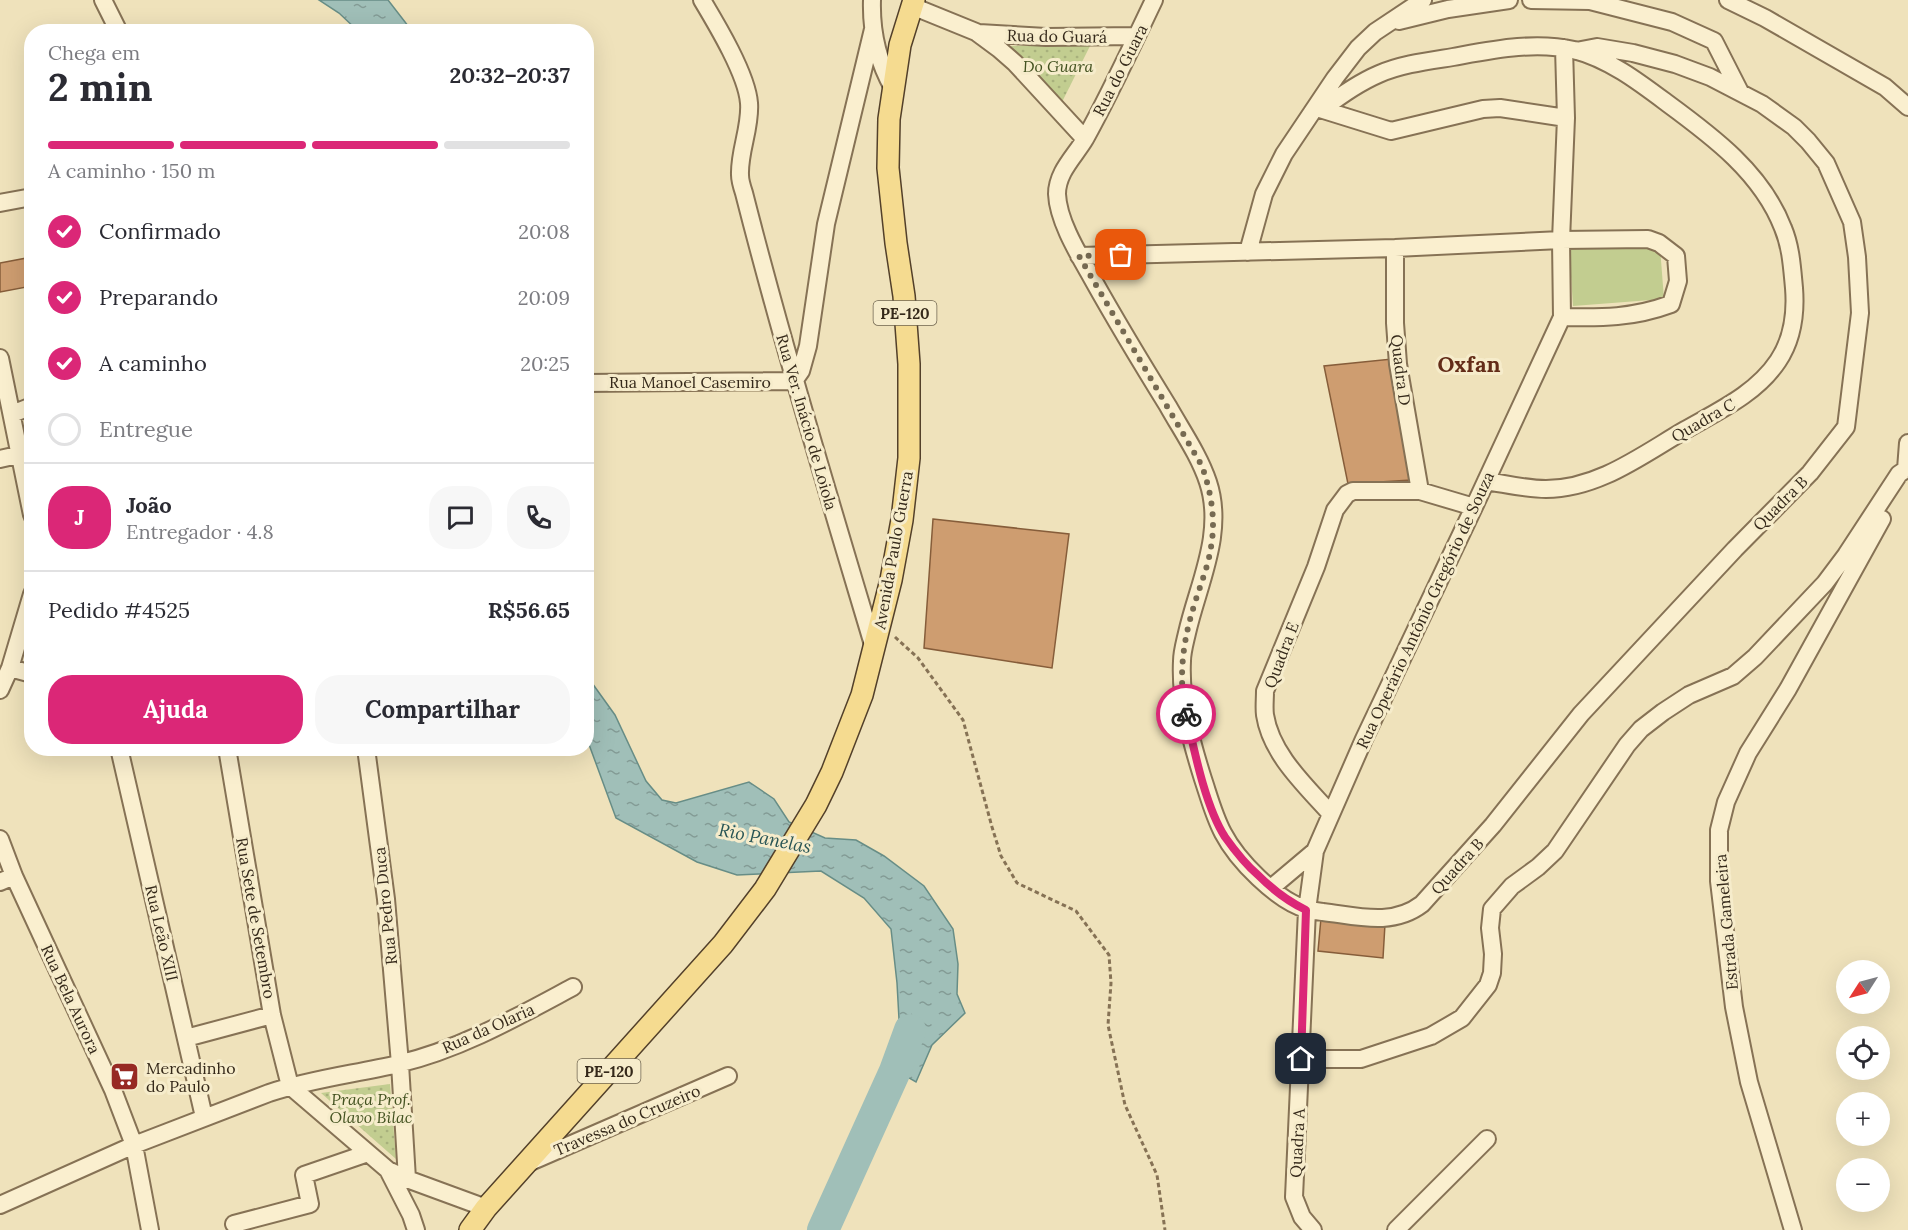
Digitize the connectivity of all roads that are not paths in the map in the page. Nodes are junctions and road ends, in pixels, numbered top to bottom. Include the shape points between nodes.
1 (103, 0) edge
2 (702, 0) edge
3 (872, 0) edge
4 (1154, 0) edge
5 (1423, 0) edge
6 (1509, 0) edge
7 (1531, 0) edge
8 (1728, 0) edge
9 (913, 3) edge
10 (115, 24) edge
11 (1386, 24) junction
12 (873, 29) junction
13 (976, 32) junction
14 (1137, 36) junction
15 (1570, 50) junction
16 (893, 88) junction
17 (1740, 92) junction
18 (1908, 107) edge
19 (1320, 109) junction
20 (1566, 118) junction
21 (1085, 139) junction
22 (24, 198) edge
23 (0, 203) edge
24 (1562, 240) junction
25 (1395, 248) junction
26 (1248, 252) junction
27 (1079, 256) junction
28 (1562, 317) junction
29 (0, 358) edge
30 (794, 381) junction
31 (594, 383) edge
32 (24, 409) edge
33 (12, 414) junction
34 (1908, 442) edge
35 (24, 447) edge
36 (24, 453) edge
37 (0, 459) edge
38 (1907, 471) edge
39 (1486, 481) junction
40 (1420, 491) junction
41 (1474, 507) junction
42 (24, 621) edge
43 (874, 649) junction
44 (10, 668) junction
45 (24, 672) edge
46 (0, 690) edge
47 (121, 756) edge
48 (228, 756) edge
49 (367, 756) edge
50 (1330, 813) junction
51 (0, 839) edge
52 (1315, 851) junction
53 (7, 879) edge
54 (1270, 888) junction
55 (1306, 910) junction
56 (573, 987) dead end
57 (272, 1015) junction
58 (186, 1038) junction
59 (1301, 1059) junction
60 (400, 1064) junction
61 (728, 1076) dead end
62 (290, 1086) junction
63 (204, 1118) junction
64 (1487, 1138) dead end
65 (134, 1144) junction
66 (368, 1153) junction
67 (526, 1164) junction
68 (388, 1170) junction
69 (407, 1179) junction
70 (0, 1205) edge
71 (486, 1208) junction
72 (234, 1224) dead end
73 (150, 1230) edge
74 (416, 1230) edge
75 (470, 1230) edge
76 (1313, 1230) edge
77 (1396, 1230) edge
78 (1793, 1230) edge

1 - 10 street
2 - 30 street, Rua Ver. Inácio de Loiola via 742,77 749,102 740,177
3 - 12 street
4 - 14 street, Rua do Guara
5 - 11 street
6 - 11 street
7 - 17 street via 1590,1 1672,22 1714,41
8 - 18 street via 1885,87
9 - 13 street, Rua do Guará
9 - 16 main road, Avenida Paulo Guerra / PE-120 via 900,45
11 - 19 street via 1358,48 1335,78
12 - 16 street via 877,53
12 - 30 street via 826,224 808,346
13 - 14 street, Rua do Guará via 1046,37
13 - 21 street, Rua do Guará via 1015,63
14 - 21 street, Rua do Guara
15 - 17 street, Quadra B via 1597,47 1633,53 1675,64
15 - 19 street via 1509,47 1408,64 1359,83
15 - 20 street
15 - 39 street, Quadra C via 1616,68 1648,89 1724,147 1744,168 1783,227 1791,256 1792,332 1779,360 1742,397 1610,474 1581,485 1547,489
16 - 43 main road, Avenida Paulo Guerra / PE-120 via 888,168 909,364 909,458 902,520
17 - 55 street, Quadra B via 1794,127 1808,141 1826,163 1852,222 1860,313 1846,427 1810,473 1581,714 1493,825 1422,904 1410,913 1382,918
19 - 20 street via 1391,130 1483,109
19 - 26 street via 1284,154 1264,194
20 - 24 street
21 - 27 street, Rua do Guara via 1060,177 1057,190 1058,205
22 - 23 street
24 - 25 street
24 - 28 street
24 - 28 street via 1648,239 1676,256 1678,281 1671,304 1657,309 1618,317
25 - 26 street
25 - 40 street, Quadra D via 1397,354
26 - 27 street
27 - 54 street, Rua do Guara via 1202,466 1209,486 1213,513 1211,547 1182,659 1184,705 1195,754 1224,835
28 - 39 street, Rua Operário Antônio Gregório de Souza
29 - 33 street
30 - 31 street, Rua Manoel Casemiro
30 - 43 street, Rua Ver. Inácio de Loiola
32 - 33 street
33 - 35 street
34 - 38 street
36 - 37 street
38 - 59 street via 1899,474 1846,555 1790,621 1733,676 1689,695 1641,729 1554,851 1500,899 1490,916 1493,954 1488,985 1462,1018 1431,1036 1362,1059
38 - 78 street, Estrada Gameleira via 1788,689 1748,753 1725,802 1719,830 1719,881 1734,1007 1749,1082
39 - 41 street, Rua Operário Antônio Gregório de Souza
40 - 41 street
40 - 50 street, Quadra E via 1353,491 1344,497 1335,510 1265,691 1264,714 1277,750
41 - 50 street, Rua Operário Antônio Gregório de Souza
42 - 44 street
43 - 67 main road, Avenida Paulo Guerra / PE-120 via 862,695 832,772 782,863 723,944
44 - 45 street
44 - 46 street
47 - 58 street, Rua Leão XIII
48 - 57 street, Rua Sete de Setembro
49 - 60 street, Rua Pedro Duca via 386,899
50 - 52 street, Rua Operário Antônio Gregório de Souza
51 - 53 street, Rua Bela Aurora
52 - 54 street
52 - 55 street, Rua Operário Antônio Gregório de Souza
53 - 65 street, Rua Bela Aurora via 108,1080
54 - 55 street, Rua do Guara
55 - 59 street, Quadra A
56 - 60 street, Rua da Olaria via 503,1025
57 - 58 street
57 - 62 street, Rua Sete de Setembro
58 - 63 street, Rua Leão XIII
59 - 76 street, Quadra A via 1294,1197 1302,1217
60 - 62 street, Rua da Olaria
60 - 69 street, Rua Pedro Duca
61 - 67 street, Travessa do Cruzeiro
62 - 63 street, Rua da Olaria
62 - 66 street
63 - 65 street, Rua da Olaria
64 - 77 street
65 - 70 street, Rua da Olaria
65 - 73 street, Rua Bela Aurora
66 - 68 street
66 - 72 street via 304,1175 310,1204
67 - 71 main road, PE-120
68 - 69 street
68 - 74 street
69 - 71 street
71 - 75 main road, PE-120

